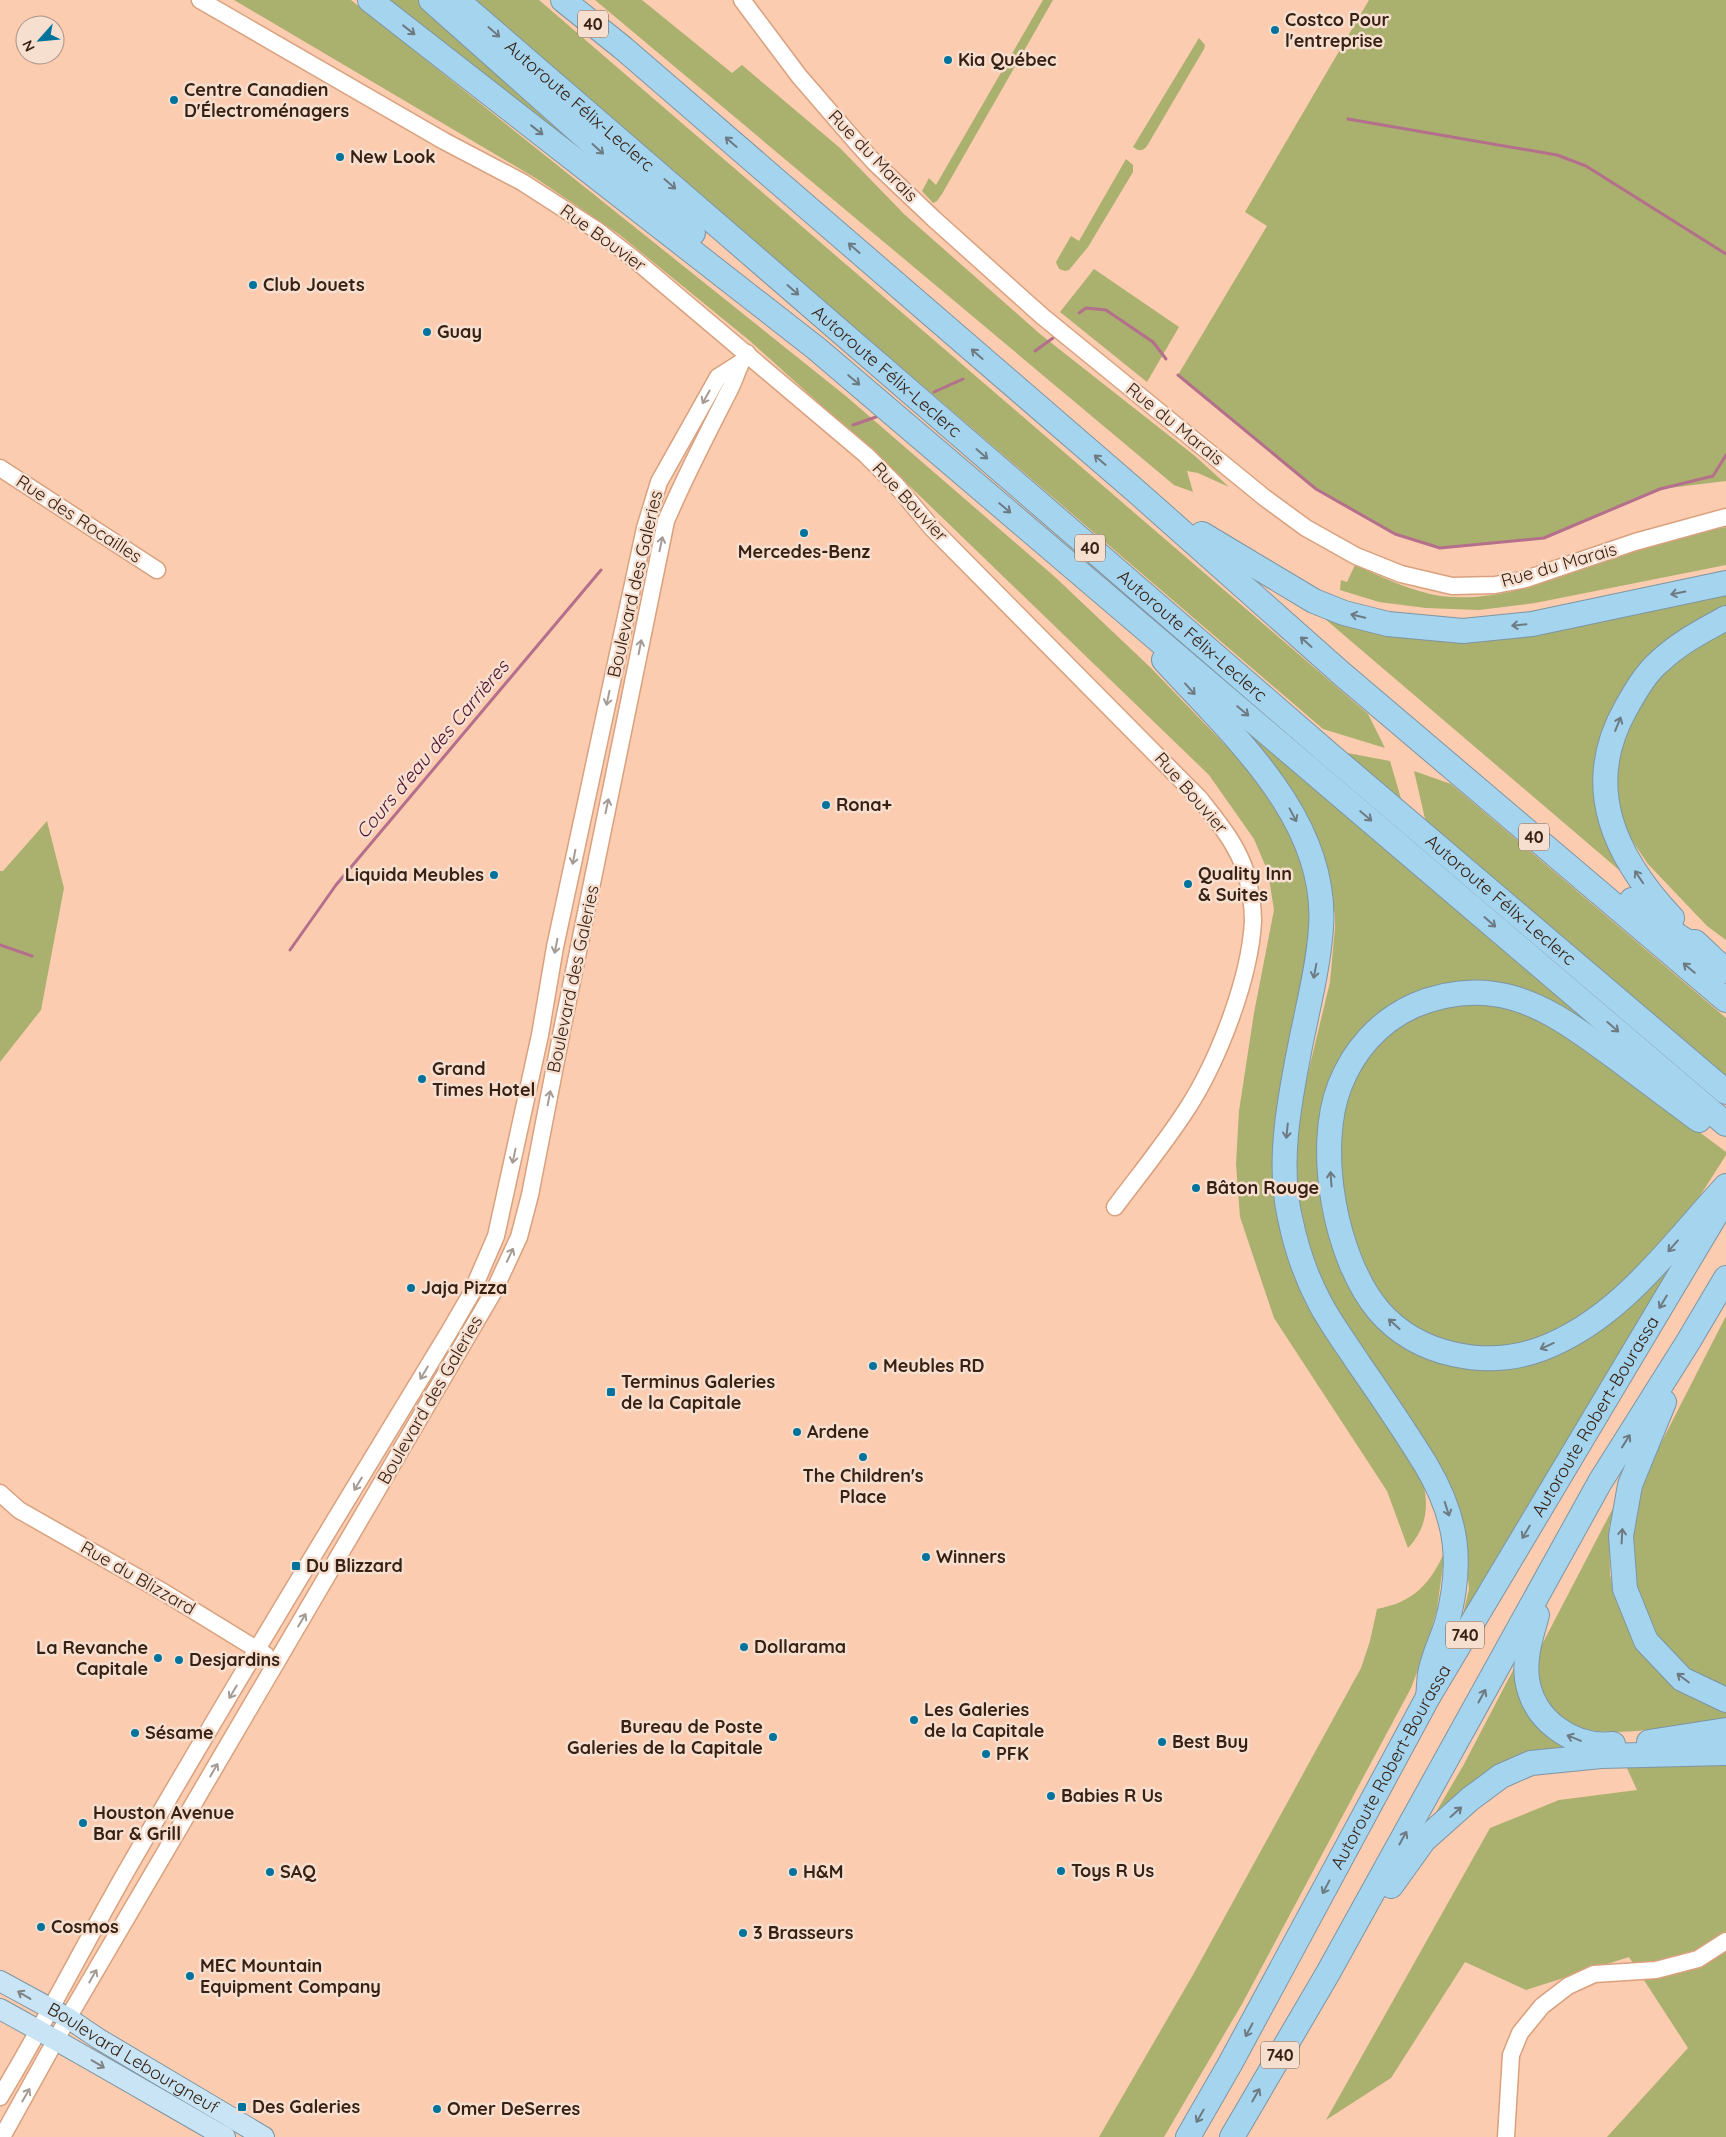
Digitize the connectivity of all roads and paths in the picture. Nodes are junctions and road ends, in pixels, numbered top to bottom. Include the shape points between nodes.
1 (200, 0) edge
2 (370, 0) edge
3 (431, 0) edge
4 (457, 0) edge
5 (563, 0) edge
6 (742, 0) edge
7 (817, 349) junction
8 (743, 358) junction
9 (0, 468) edge
10 (1137, 492) junction
11 (1726, 517) edge
12 (157, 570) dead end
13 (1726, 584) edge
14 (1099, 588) junction
15 (1726, 618) edge
16 (1342, 674) junction
17 (1705, 953) junction
18 (1726, 971) edge
19 (1726, 1000) edge
20 (1726, 1092) edge
21 (1726, 1124) edge
22 (1726, 1132) edge
23 (1726, 1186) edge
24 (1115, 1207) dead end
25 (1715, 1207) edge
26 (1726, 1278) edge
27 (1688, 1342) junction
28 (0, 1493) edge
29 (1545, 1584) junction
30 (258, 1650) junction
31 (277, 1662) junction
32 (1428, 1697) junction
33 (1726, 1700) edge
34 (1726, 1730) edge
35 (1726, 1753) edge
36 (1726, 1941) edge
37 (1328, 1972) junction
38 (0, 1981) edge
39 (0, 2009) edge
40 (48, 2009) junction
41 (68, 2018) junction
42 (38, 2030) junction
43 (55, 2041) junction
44 (0, 2097) edge
45 (2, 2137) edge
46 (225, 2137) edge
47 (264, 2137) edge
48 (1188, 2137) edge
49 (1232, 2137) edge
50 (1506, 2137) edge

1 - 8 street, Rue Bouvier via 444,141 522,182 598,231
2 -> 7 highway
3 -> 7 highway via 756,290
4 -> 20 highway, Autoroute Félix-Leclerc / 40 via 1329,754
10 -> 5 highway, 40 via 623,48
6 - 11 street, Rue du Marais via 799,76 856,142 934,219 1042,316 1265,498 1306,528 1356,556 1401,574 1452,586 1495,585
7 -> 14 highway
8 - 24 street, Rue Bouvier via 866,455 932,528 1200,799 1237,850 1249,887 1253,920 1249,950 1226,1030 1215,1059 1187,1109
8 -> 30 street, Boulevard des Galeries via 718,377 659,482 645,528 496,1236 471,1294
31 -> 8 street, Boulevard des Galeries via 494,1291 519,1237 666,521
9 - 12 street, Rue des Rocailles
13 -> 10 highway via 1532,624 1463,631 1388,624 1344,613 1314,601
16 -> 10 highway, 40
14 -> 21 highway
14 -> 32 highway via 1260,766 1283,796 1310,853 1319,881 1322,926 1319,953 1290,1098 1284,1156 1290,1217 1304,1266 1320,1302 1441,1490 1454,1530 1457,1561 1454,1591 1447,1624 1430,1673
17 -> 15 highway via 1653,897 1623,852 1607,810 1605,767 1618,722 1658,662 1693,636
16 - 17 highway via 1678,936
19 -> 16 highway, 40
17 - 18 highway
25 -> 22 highway via 1626,1294 1596,1319 1563,1338 1540,1349 1505,1358 1448,1353 1427,1346 1380,1312 1352,1267 1334,1211 1330,1146 1333,1112 1339,1086 1367,1038 1399,1013 1434,997 1463,992 1517,999 1574,1027 1707,1126
23 - 25 highway
25 -> 32 highway, Autoroute Robert-Bourassa / 740
26 - 27 highway, 740
29 -> 27 highway, 740 via 1600,1482
33 -> 27 highway via 1682,1679 1646,1641 1625,1589 1621,1536 1630,1485
28 - 30 street, Rue du Blizzard via 19,1510
34 -> 29 highway via 1606,1745 1587,1743 1556,1728 1540,1711 1527,1678 1529,1644
37 -> 29 highway, 740
30 - 31 street, Rue du Blizzard
30 -> 40 street, Boulevard des Galeries
41 -> 31 street, Boulevard des Galeries
32 -> 48 highway, Autoroute Robert-Bourassa / 740
37 -> 35 highway via 1424,1840 1501,1776 1531,1763 1601,1756
36 - 50 street via 1698,1959 1656,1970 1594,1974 1568,1986 1542,2006 1520,2032 1511,2055
49 -> 37 highway, 740
40 -> 38 main road, Boulevard Lebourgneuf
39 - 42 main road, Boulevard Lebourgneuf
40 - 41 main road, Boulevard Lebourgneuf
40 - 42 street, Boulevard des Galeries
41 - 43 street, Boulevard des Galeries
41 - 47 main road, Boulevard Lebourgneuf
42 - 43 main road, Boulevard Lebourgneuf
42 - 44 street, Boulevard des Galeries
45 -> 43 street, Boulevard des Galeries
43 -> 46 main road, Boulevard Lebourgneuf

